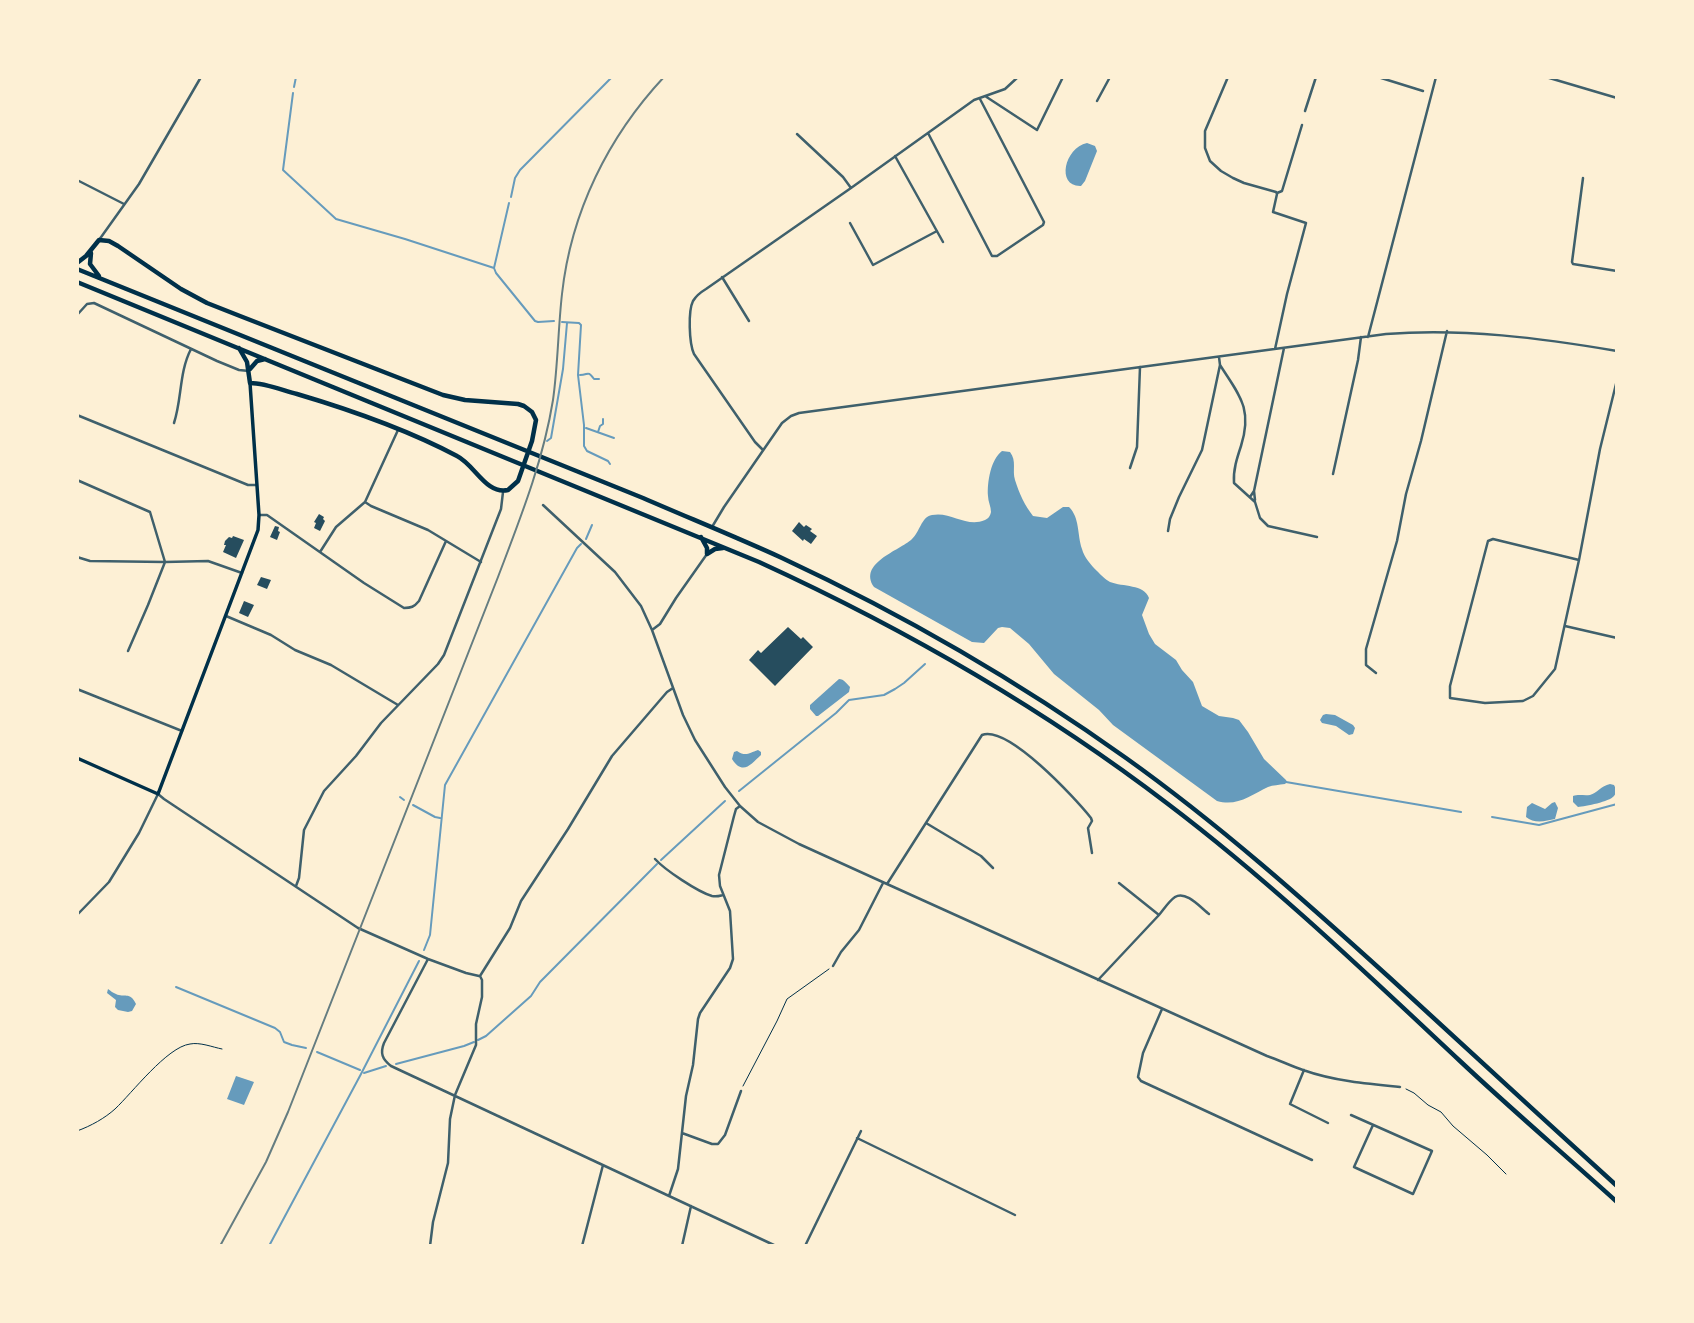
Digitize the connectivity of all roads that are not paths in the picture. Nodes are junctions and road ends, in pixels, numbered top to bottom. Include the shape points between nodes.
1 (201, 77) edge
2 (1017, 77) edge
3 (1063, 77) edge
4 (1110, 77) edge
5 (1228, 77) edge
6 (1317, 77) edge
7 (1378, 77) edge
8 (1436, 77) edge
9 (1546, 77) edge
10 (1423, 91) dead end
11 (985, 96) junction
12 (979, 98) junction
13 (1617, 98) edge
14 (1097, 101) dead end
15 (1305, 111) dead end
16 (1302, 125) dead end
17 (928, 133) junction
18 (797, 135) dead end
19 (895, 156) junction
20 (1583, 178) dead end
21 (77, 180) edge
22 (850, 188) junction
23 (1276, 193) junction
24 (124, 204) junction
25 (850, 223) dead end
26 (937, 231) junction
27 (99, 240) junction
28 (943, 242) dead end
29 (93, 248) junction
30 (77, 263) edge
31 (77, 268) edge
32 (1617, 271) edge
33 (100, 278) junction
34 (722, 278) junction
35 (77, 282) edge
36 (77, 315) edge
37 (749, 321) dead end
38 (1447, 331) junction
39 (1361, 337) junction
40 (1368, 337) junction
41 (238, 348) junction
42 (1284, 348) junction
43 (191, 349) junction
44 (1275, 349) junction
45 (1617, 351) edge
46 (1219, 356) junction
47 (267, 359) junction
48 (1220, 365) junction
49 (1140, 367) junction
50 (249, 370) junction
51 (1617, 380) edge
52 (250, 383) junction
53 (78, 417) edge
54 (174, 423) dead end
55 (398, 430) junction
56 (763, 450) junction
57 (1130, 468) dead end
58 (1333, 474) dead end
59 (77, 480) edge
60 (257, 485) junction
61 (1254, 491) junction
62 (503, 492) junction
63 (1250, 497) junction
64 (365, 502) junction
65 (1255, 502) junction
66 (543, 505) dead end
67 (259, 515) junction
68 (712, 528) junction
69 (1168, 531) dead end
70 (701, 536) junction
71 (1317, 537) dead end
72 (446, 541) junction
73 (727, 549) junction
74 (320, 552) junction
75 (707, 554) junction
76 (77, 557) edge
77 (1579, 560) junction
78 (165, 562) junction
79 (481, 562) junction
80 (242, 573) junction
81 (226, 616) junction
82 (1565, 626) junction
83 (652, 630) junction
84 (1617, 638) edge
85 (128, 651) dead end
86 (1376, 673) dead end
87 (673, 688) junction
88 (77, 689) edge
89 (398, 705) junction
90 (182, 731) junction
91 (77, 758) edge
92 (158, 794) junction
93 (740, 806) junction
94 (926, 823) junction
95 (1091, 853) dead end
96 (655, 859) dead end
97 (993, 868) dead end
98 (1119, 883) dead end
99 (885, 884) junction
100 (296, 886) junction
101 (723, 895) junction
102 (1209, 914) dead end
103 (77, 915) edge
104 (1159, 915) junction
105 (428, 959) junction
106 (833, 966) road end
107 (480, 976) junction
108 (1098, 980) junction
109 (1162, 1009) junction
110 (1304, 1070) junction
111 (1400, 1087) road end
112 (741, 1091) road end
113 (455, 1095) junction
114 (1351, 1115) dead end
115 (1328, 1123) dead end
116 (1373, 1125) junction
117 (861, 1131) dead end
118 (682, 1133) junction
119 (857, 1138) junction
120 (1312, 1160) dead end
121 (603, 1165) junction
122 (1617, 1186) edge
123 (669, 1196) junction
124 (1617, 1202) edge
125 (691, 1206) junction
126 (1015, 1215) dead end
127 (430, 1246) edge
128 (582, 1246) edge
129 (682, 1246) edge
130 (776, 1246) edge
131 (805, 1246) edge

1 - 24 street
2 - 11 street via 1005,89
3 - 11 street via 1037,130
4 - 14 street
5 - 23 street via 1205,131 1210,161 1233,178
6 - 15 street
7 - 10 street
8 - 40 street
9 - 13 street
11 - 12 street
12 - 17 street
12 - 17 street via 1044,222 997,256 992,256
16 - 23 street via 1282,191
17 - 19 street
18 - 22 street
19 - 22 street
19 - 26 street
20 - 32 street via 1572,262
21 - 24 street
22 - 34 street
23 - 44 street via 1273,212 1306,223
24 - 27 street
25 - 26 street via 873,265
26 - 28 street
27 - 29 highway
27 - 62 highway via 118,246 207,303 443,396 529,409 536,420 532,441 518,481
29 - 30 highway
29 - 33 highway via 90,264
31 - 33 highway
33 - 68 highway
34 - 37 street
34 - 56 street via 692,303 691,347
35 - 41 highway
36 - 43 street via 90,303
38 - 40 street
38 - 45 street
38 - 86 street via 1366,649 1366,665
39 - 40 street
39 - 42 street
39 - 58 street
41 - 47 highway
41 - 50 highway
42 - 44 street
42 - 61 street
43 - 50 street
43 - 54 street
44 - 46 street
46 - 48 street
46 - 49 street
47 - 50 highway via 257,361
47 - 70 highway
48 - 63 street via 1244,406 1244,435 1233,480
48 - 69 street via 1202,450
49 - 56 street via 799,413 782,423
49 - 57 street via 1138,433
50 - 52 highway
51 - 77 street
52 - 55 highway via 335,405
52 - 60 main road
53 - 60 street
55 - 62 highway via 460,457 491,488
55 - 64 street
56 - 68 street
59 - 78 street via 150,512
60 - 67 main road
61 - 63 street
61 - 65 street
62 - 79 street
63 - 65 street
64 - 72 street
64 - 74 street via 336,527
65 - 71 street via 1268,526
66 - 83 street via 615,572
67 - 74 street via 267,515
67 - 80 main road
68 - 122 highway via 854,593 955,648 1143,770 1273,873
70 - 73 highway
70 - 75 highway
72 - 74 street via 419,601 410,608
72 - 79 street
73 - 75 highway via 715,548
73 - 124 highway via 832,596 971,671 1167,803 1295,908
75 - 83 street
76 - 78 street
77 - 82 street
77 - 82 street via 1488,541 1450,686 1451,698 1491,703 1533,696 1555,669
78 - 80 street via 208,562
78 - 85 street
79 - 89 street via 444,655
80 - 81 main road
81 - 89 street via 337,668
81 - 90 main road
82 - 84 street
83 - 87 street
87 - 93 street via 700,747
87 - 107 street via 612,756
88 - 90 street
89 - 100 street via 319,800 304,830
90 - 92 main road
91 - 92 main road
92 - 100 street
92 - 103 street via 116,871
93 - 99 street via 769,829
93 - 101 street via 720,867
94 - 95 street via 982,735 991,733 1024,752 1078,802 1092,821 1088,828
94 - 97 street
94 - 99 street
96 - 101 street via 703,892
98 - 104 street
99 - 106 street
99 - 108 street
100 - 105 street via 358,928
101 - 118 street via 730,911 733,959 700,1013
102 - 104 street via 1179,896
104 - 108 street
105 - 107 street
105 - 113 street via 382,1054 391,1066
107 - 113 street via 475,1049
108 - 109 street
109 - 110 street
109 - 120 street via 1143,1053 1141,1081
110 - 111 street
110 - 115 street via 1290,1104
112 - 118 street via 718,1144
113 - 121 street
113 - 127 street via 448,1163
114 - 116 street
116 - 116 street via 1432,1151 1413,1194 1354,1167
117 - 119 street
118 - 123 street
119 - 126 street
119 - 131 street
121 - 123 street
121 - 128 street
123 - 125 street
125 - 129 street
125 - 130 street

